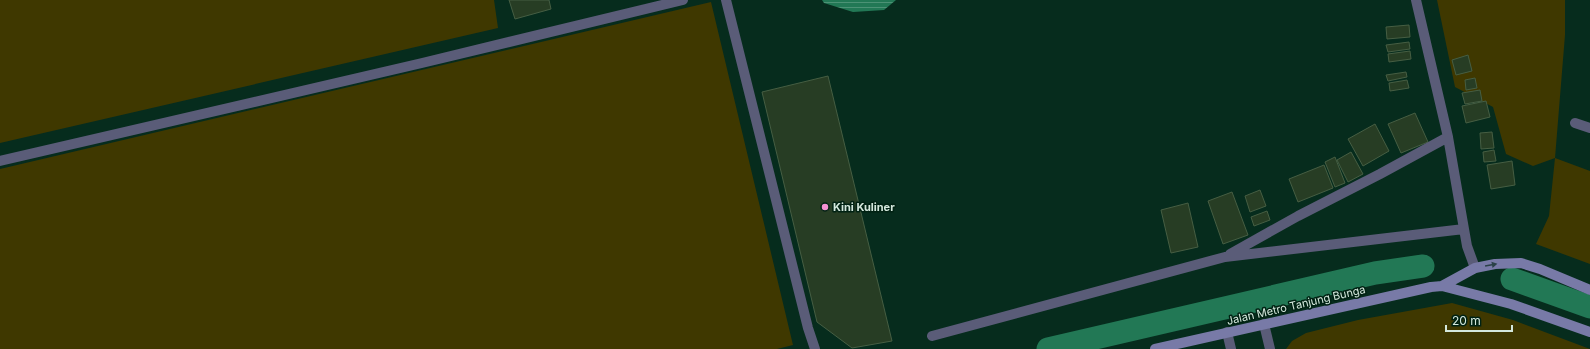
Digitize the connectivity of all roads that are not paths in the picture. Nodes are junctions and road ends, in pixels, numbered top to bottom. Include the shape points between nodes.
1 (683, 0) edge
2 (726, 0) edge
3 (1416, 0) edge
4 (1575, 123) dead end
5 (1590, 128) edge
6 (1448, 137) junction
7 (0, 161) edge
8 (1464, 229) junction
9 (1226, 257) junction
10 (1475, 268) junction
11 (1442, 286) junction
12 (1590, 290) edge
13 (1264, 324) junction
14 (1227, 332) junction
15 (1590, 332) edge
16 (932, 336) dead end
17 (815, 349) edge
18 (1155, 349) edge
19 (1231, 349) edge
20 (1270, 349) edge

1 - 7 street
2 - 17 street
3 - 6 street
4 - 5 street
6 - 8 street
6 - 9 street
8 - 9 street
8 - 10 street
9 - 16 street
10 - 11 main road, Jalan Metro Tanjung Bunga
10 -> 12 main road, Jalan Metro Tanjung Bunga via 1521,263
11 - 13 main road, Jalan Metro Tanjung Bunga
11 - 15 main road, Jalan Metro Tanjung Bunga via 1512,304
13 - 14 main road, Jalan Metro Tanjung Bunga
13 - 20 street
14 - 18 main road, Jalan Metro Tanjung Bunga
14 - 19 street

